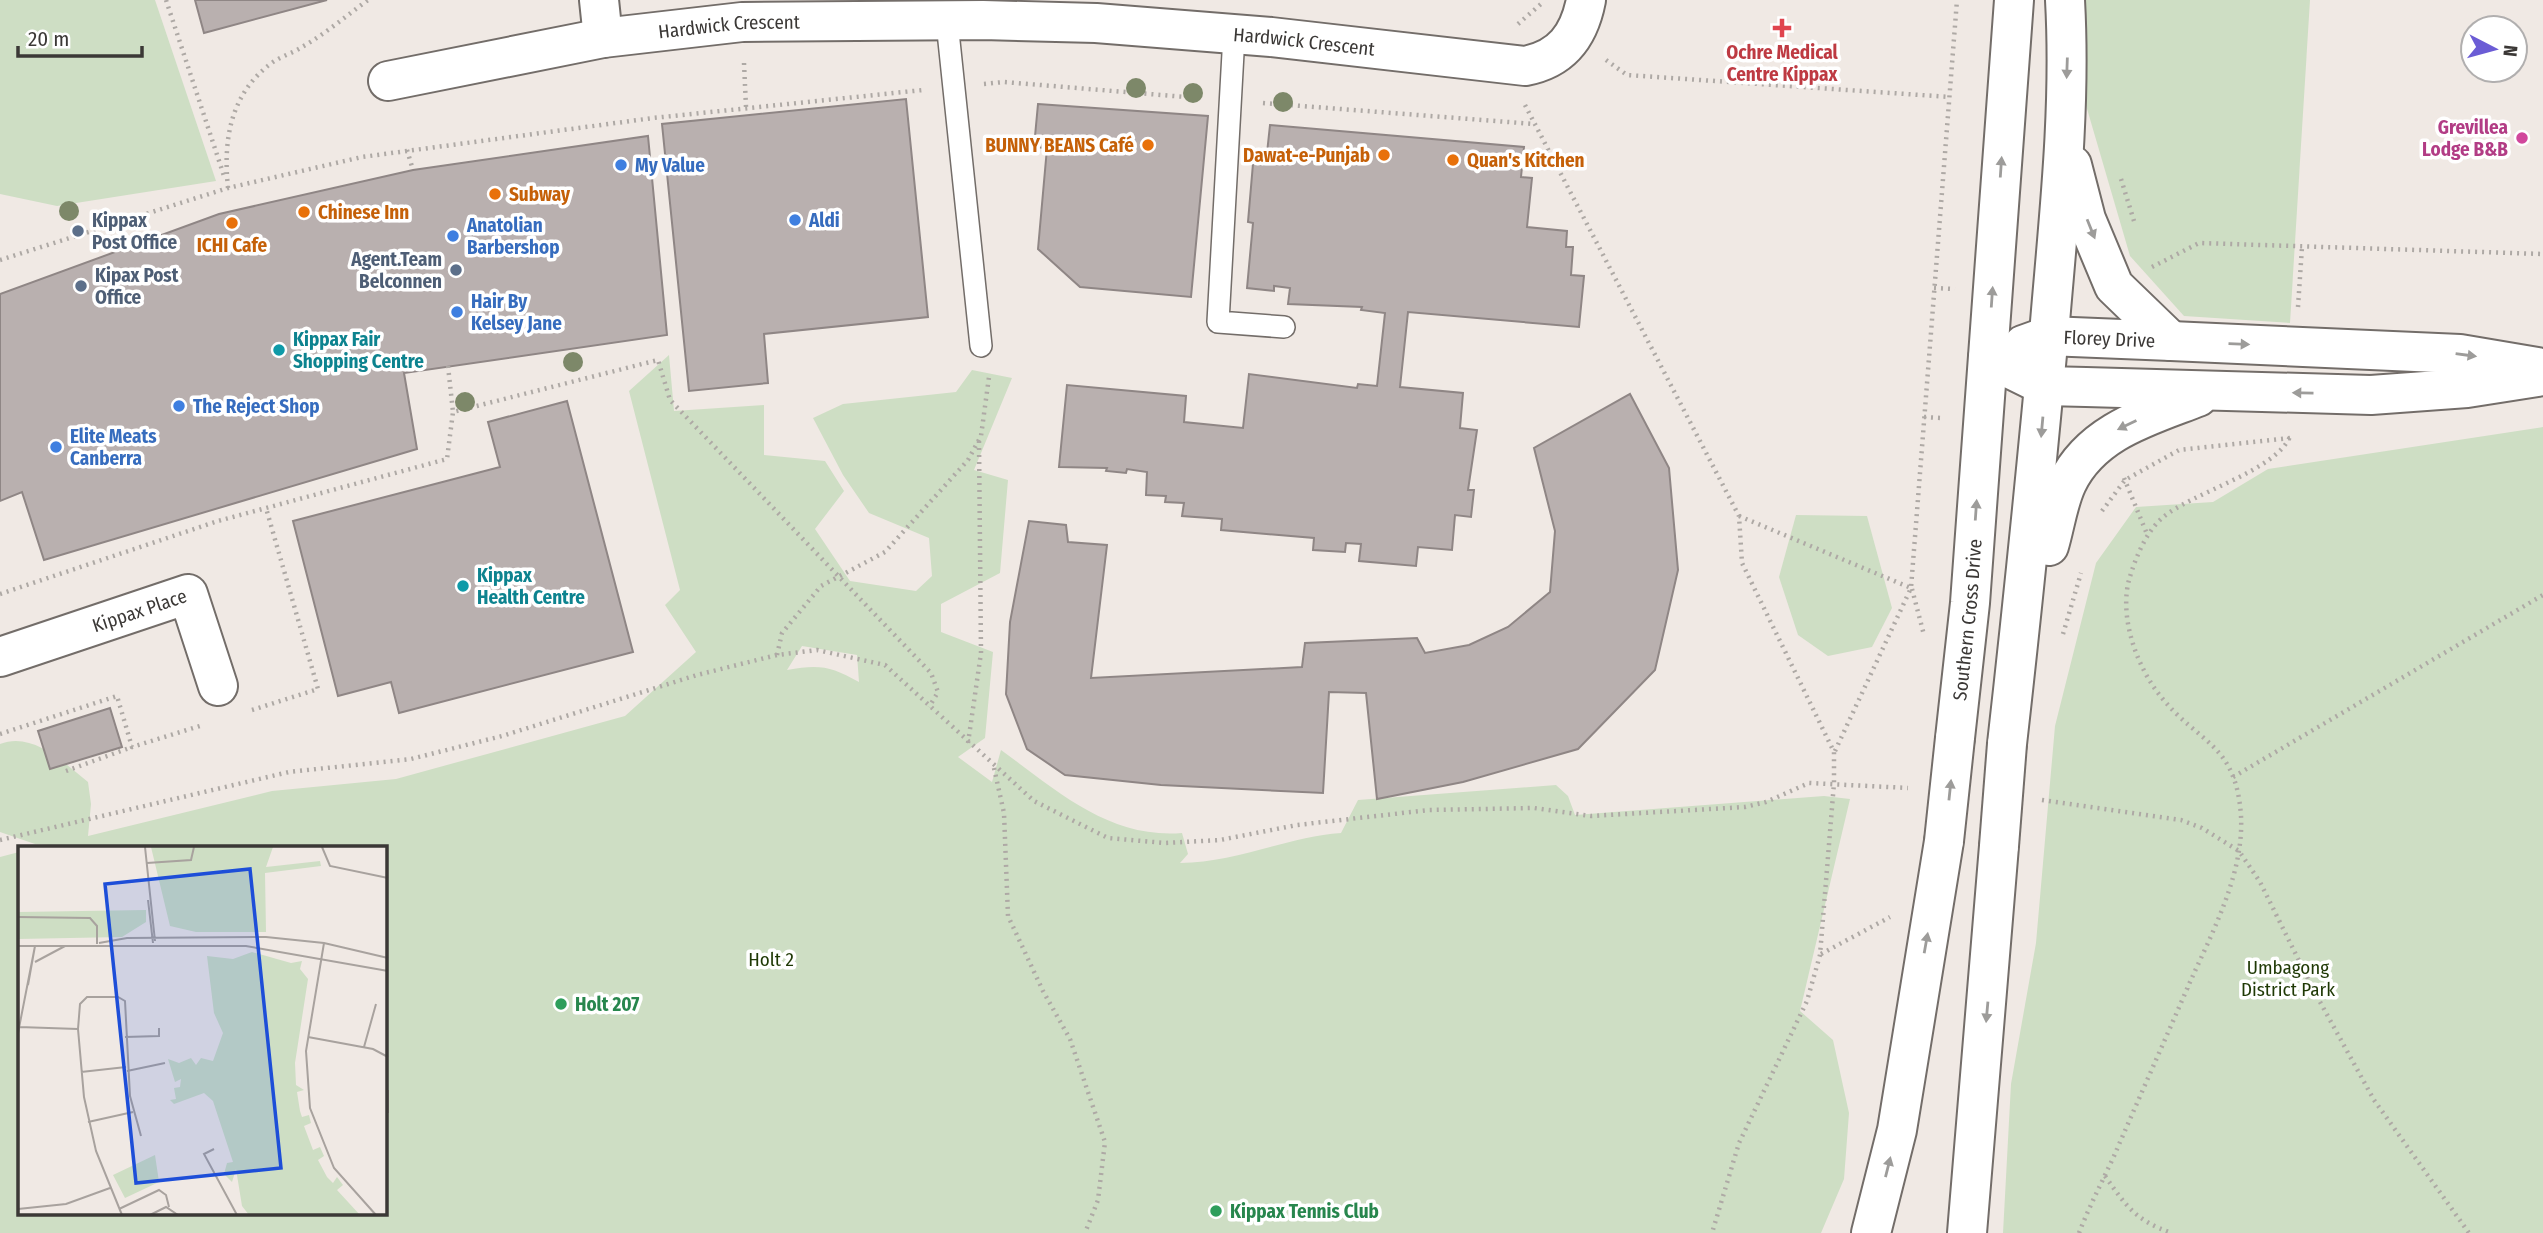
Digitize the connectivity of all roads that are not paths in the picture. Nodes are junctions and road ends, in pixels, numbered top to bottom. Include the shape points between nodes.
1 (599, 0) edge
2 (1586, 0) edge
3 (2014, 0) edge
4 (2064, 0) edge
5 (971, 14) edge
6 (1234, 35) junction
7 (603, 38) junction
8 (388, 81) dead end
9 (2065, 140) junction
10 (1284, 327) dead end
11 (2048, 336) junction
12 (2171, 341) junction
13 (981, 346) road end
14 (1988, 358) junction
15 (2543, 368) edge
16 (2543, 376) edge
17 (2045, 386) junction
18 (2213, 391) junction
19 (0, 657) edge
20 (218, 686) dead end
21 (2007, 744) junction
22 (1871, 1233) edge
23 (1967, 1233) edge

1 - 7 main road
2 - 6 main road, Hardwick Crescent via 1578,31 1557,55 1541,63 1506,66
14 -> 3 main road, Southern Cross Drive
4 -> 9 main road via 2068,54
5 - 6 main road, Hardwick Crescent
5 - 7 main road, Hardwick Crescent via 742,22
5 - 13 lane via 954,87
6 - 10 lane via 1218,322
7 - 8 main road, Hardwick Crescent
9 - 11 main road
9 -> 12 main road via 2087,219 2113,286
11 - 12 main road, Florey Drive
11 - 14 main road, Florey Drive
11 - 17 main road
12 -> 15 main road, Florey Drive via 2460,354
14 - 17 main road
22 -> 14 main road, Southern Cross Drive, bridge via 1897,1130 1944,841 1970,603
16 -> 18 main road via 2467,388 2371,395
17 - 18 main road
17 -> 21 main road
18 -> 21 main road via 2125,425 2096,444 2066,484
19 - 20 main road, Kippax Place via 188,594
21 -> 23 main road, bridge

